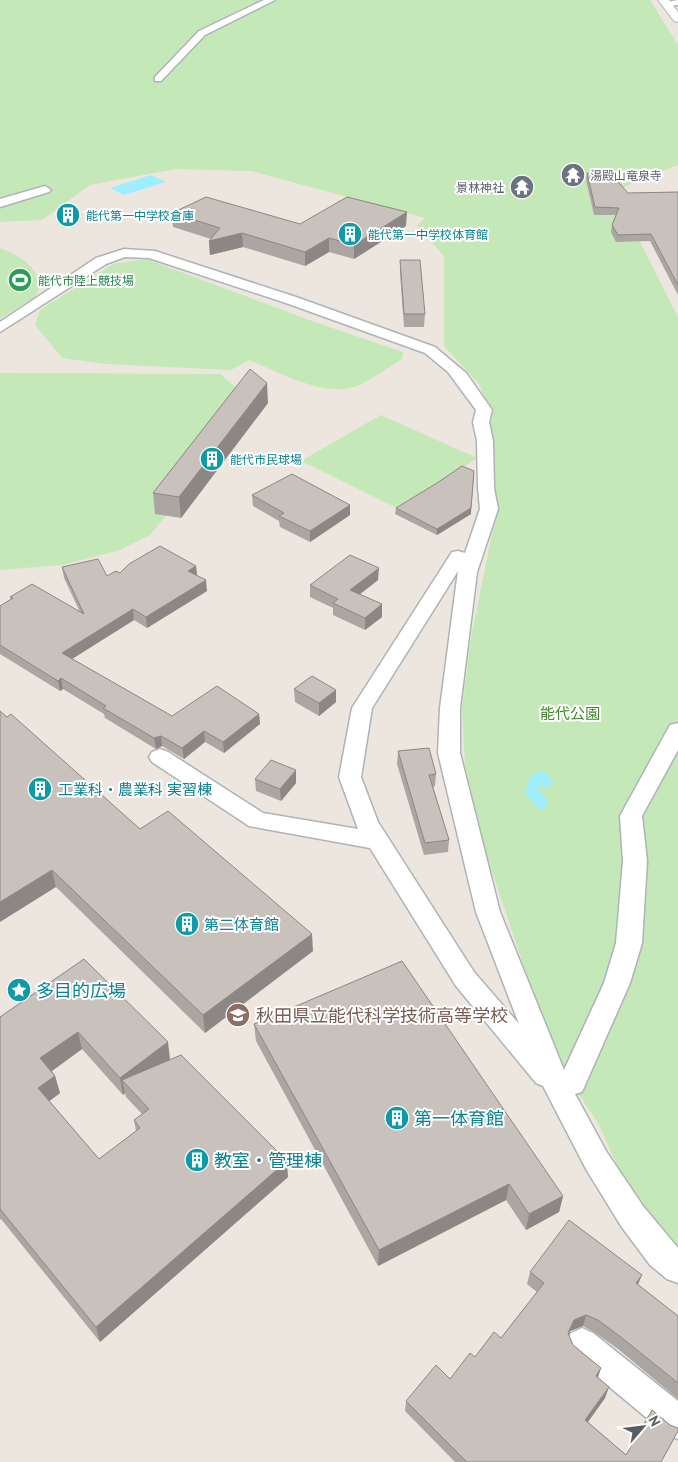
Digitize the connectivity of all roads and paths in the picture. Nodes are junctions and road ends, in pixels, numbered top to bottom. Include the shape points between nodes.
1 (271, 0) edge
2 (669, 2) edge
3 (678, 19) edge
4 (158, 78) dead end
5 (45, 190) dead end
6 (0, 204) edge
7 (0, 328) edge
8 (468, 572) junction
9 (678, 730) edge
10 (160, 757) dead end
11 (378, 841) junction
12 (558, 1089) junction
13 (678, 1268) edge
14 (582, 1344) dead end
15 (678, 1422) edge

1 - 4 street via 202,33
2 - 3 street
5 - 6 street
7 - 8 street via 101,261 124,253 150,254 292,300 430,350 462,376 484,410 481,422 489,509
8 - 11 street via 458,556 362,708 350,777 367,824
8 - 12 street via 450,708 449,753 488,912
9 - 12 street via 632,816 635,861 630,943 617,983 572,1083
10 - 11 street via 257,820
11 - 12 street via 465,979
12 - 13 street via 596,1160 632,1216 661,1254
14 - 15 street

